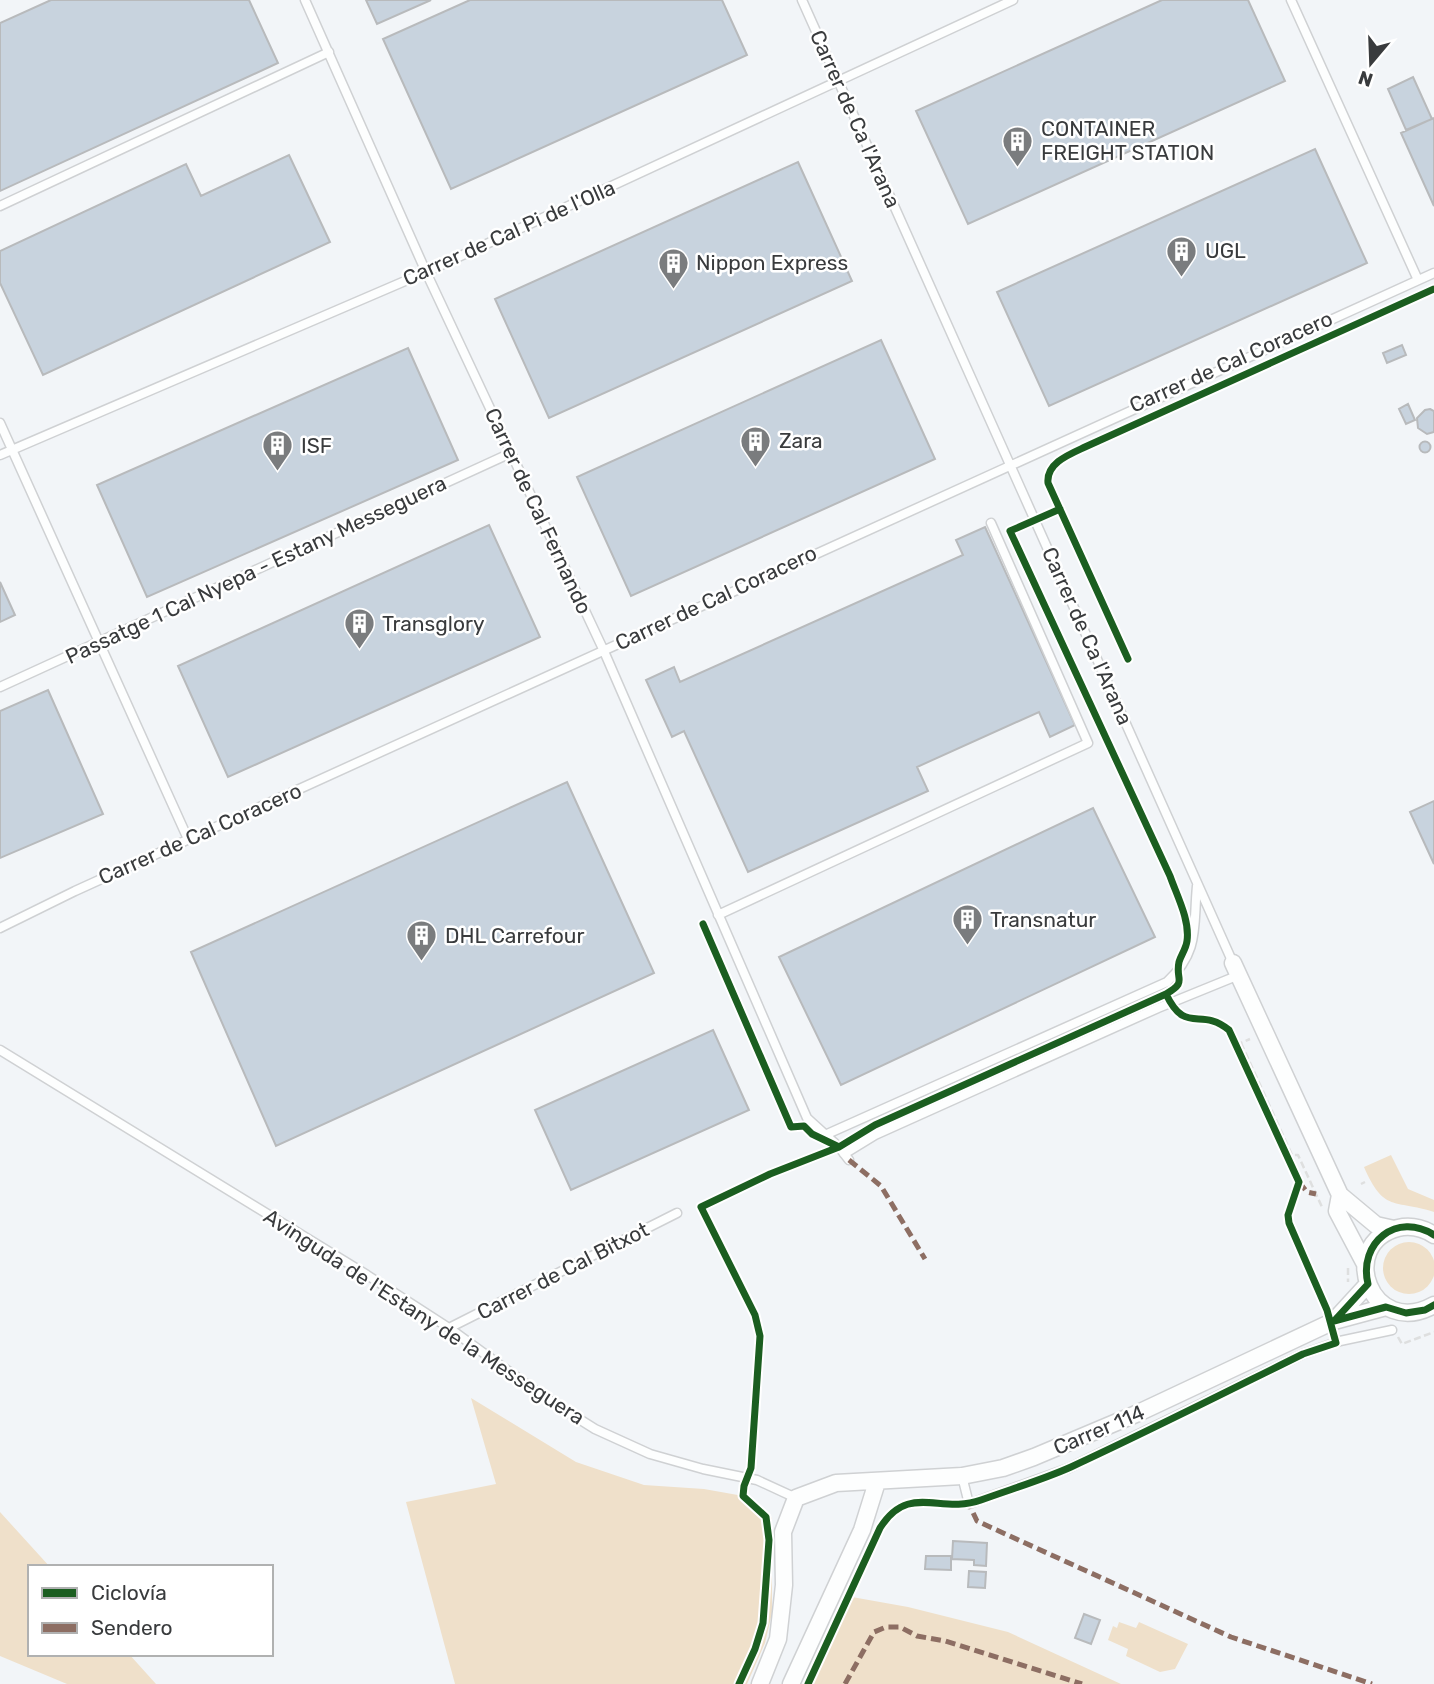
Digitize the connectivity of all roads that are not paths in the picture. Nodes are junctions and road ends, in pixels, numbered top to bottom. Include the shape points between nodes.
1 (305, 0) edge
2 (802, 0) edge
3 (1013, 0) edge
4 (1291, 0) edge
5 (329, 52) junction
6 (839, 82) junction
7 (0, 206) edge
8 (426, 272) junction
9 (1434, 273) edge
10 (1418, 280) junction
11 (0, 423) edge
12 (12, 450) junction
13 (511, 453) junction
14 (0, 455) edge
15 (1010, 464) junction
16 (992, 523) dead end
17 (99, 643) junction
18 (603, 649) junction
19 (0, 687) edge
20 (188, 839) junction
21 (1198, 883) junction
22 (718, 915) junction
23 (0, 928) edge
24 (1236, 969) junction
25 (0, 1050) edge
26 (825, 1135) junction
27 (1340, 1195) junction
28 (677, 1213) dead end
29 (1394, 1229) junction
30 (1434, 1235) edge
31 (1365, 1264) junction
32 (1368, 1284) junction
33 (1434, 1305) edge
34 (1386, 1307) junction
35 (1334, 1321) junction
36 (449, 1328) junction
37 (1392, 1330) road end
38 (962, 1476) junction
39 (877, 1482) junction
40 (796, 1498) junction
41 (760, 1684) edge
42 (791, 1684) edge

1 - 5 lane, Carrer de Cal Fernando
2 - 6 lane, Carrer de Ca l'Arana
3 - 6 lane, Carrer de Cal Pi de l'Olla
4 - 10 lane
5 - 7 lane
5 - 8 lane, Carrer de Cal Fernando
6 - 8 lane, Carrer de Cal Pi de l'Olla
6 - 15 lane, Carrer de Ca l'Arana
8 - 12 lane, Carrer de Cal Pi de l'Olla
8 - 13 lane, Carrer de Cal Fernando
9 - 10 lane, Carrer de Cal Coracero
10 - 15 lane, Carrer de Cal Coracero
11 - 12 lane
12 - 14 lane, Carrer de Cal Pi de l'Olla
12 - 17 lane
13 - 17 lane, Passatge 1 Cal Nyepa - Estany Messeguera
13 - 18 lane, Carrer de Cal Fernando
15 - 18 lane, Carrer de Cal Coracero
15 - 21 lane, Carrer de Ca l'Arana
16 - 22 lane via 1088,743
17 - 19 lane, Passatge 1 Cal Nyepa - Estany Messeguera
17 - 20 lane
18 - 20 lane, Carrer de Cal Coracero
18 - 22 lane, Carrer de Cal Fernando
20 - 23 lane, Carrer de Cal Coracero
21 - 24 lane, Carrer de Ca l'Arana
21 - 26 lane via 1189,956 1167,982
22 - 26 lane, Carrer de Cal Fernando via 807,1118
24 - 26 lane, Carrer de Cal Fernando via 875,1136 846,1157
24 - 27 street, Carrer de Ca l'Arana
25 - 36 lane, Avinguda de l'Estany de la Messeguera
27 - 29 street, Carrer de Ca l'Arana via 1376,1225
27 - 31 street, Carrer de Ca l'Arana via 1337,1211
28 - 36 lane, Carrer de Cal Bitxot
29 - 30 street, Carrer de Ca l'Arana via 1412,1227
29 - 31 street via 1372,1247
31 - 32 street, Carrer de Ca l'Arana
32 - 34 street
32 - 35 street
33 - 34 street via 1406,1313
34 - 35 street, Carrer 114
35 - 38 street, Carrer 114 via 1034,1457
36 - 40 lane, Avinguda de l'Estany de la Messeguera via 595,1429 650,1454 757,1480
37 - 38 lane via 1303,1354 1069,1468 969,1504
38 - 39 street, Carrer 114
39 - 40 street, Carrer 114 via 836,1483
39 - 42 street via 862,1530
40 - 41 street via 783,1532 778,1639

